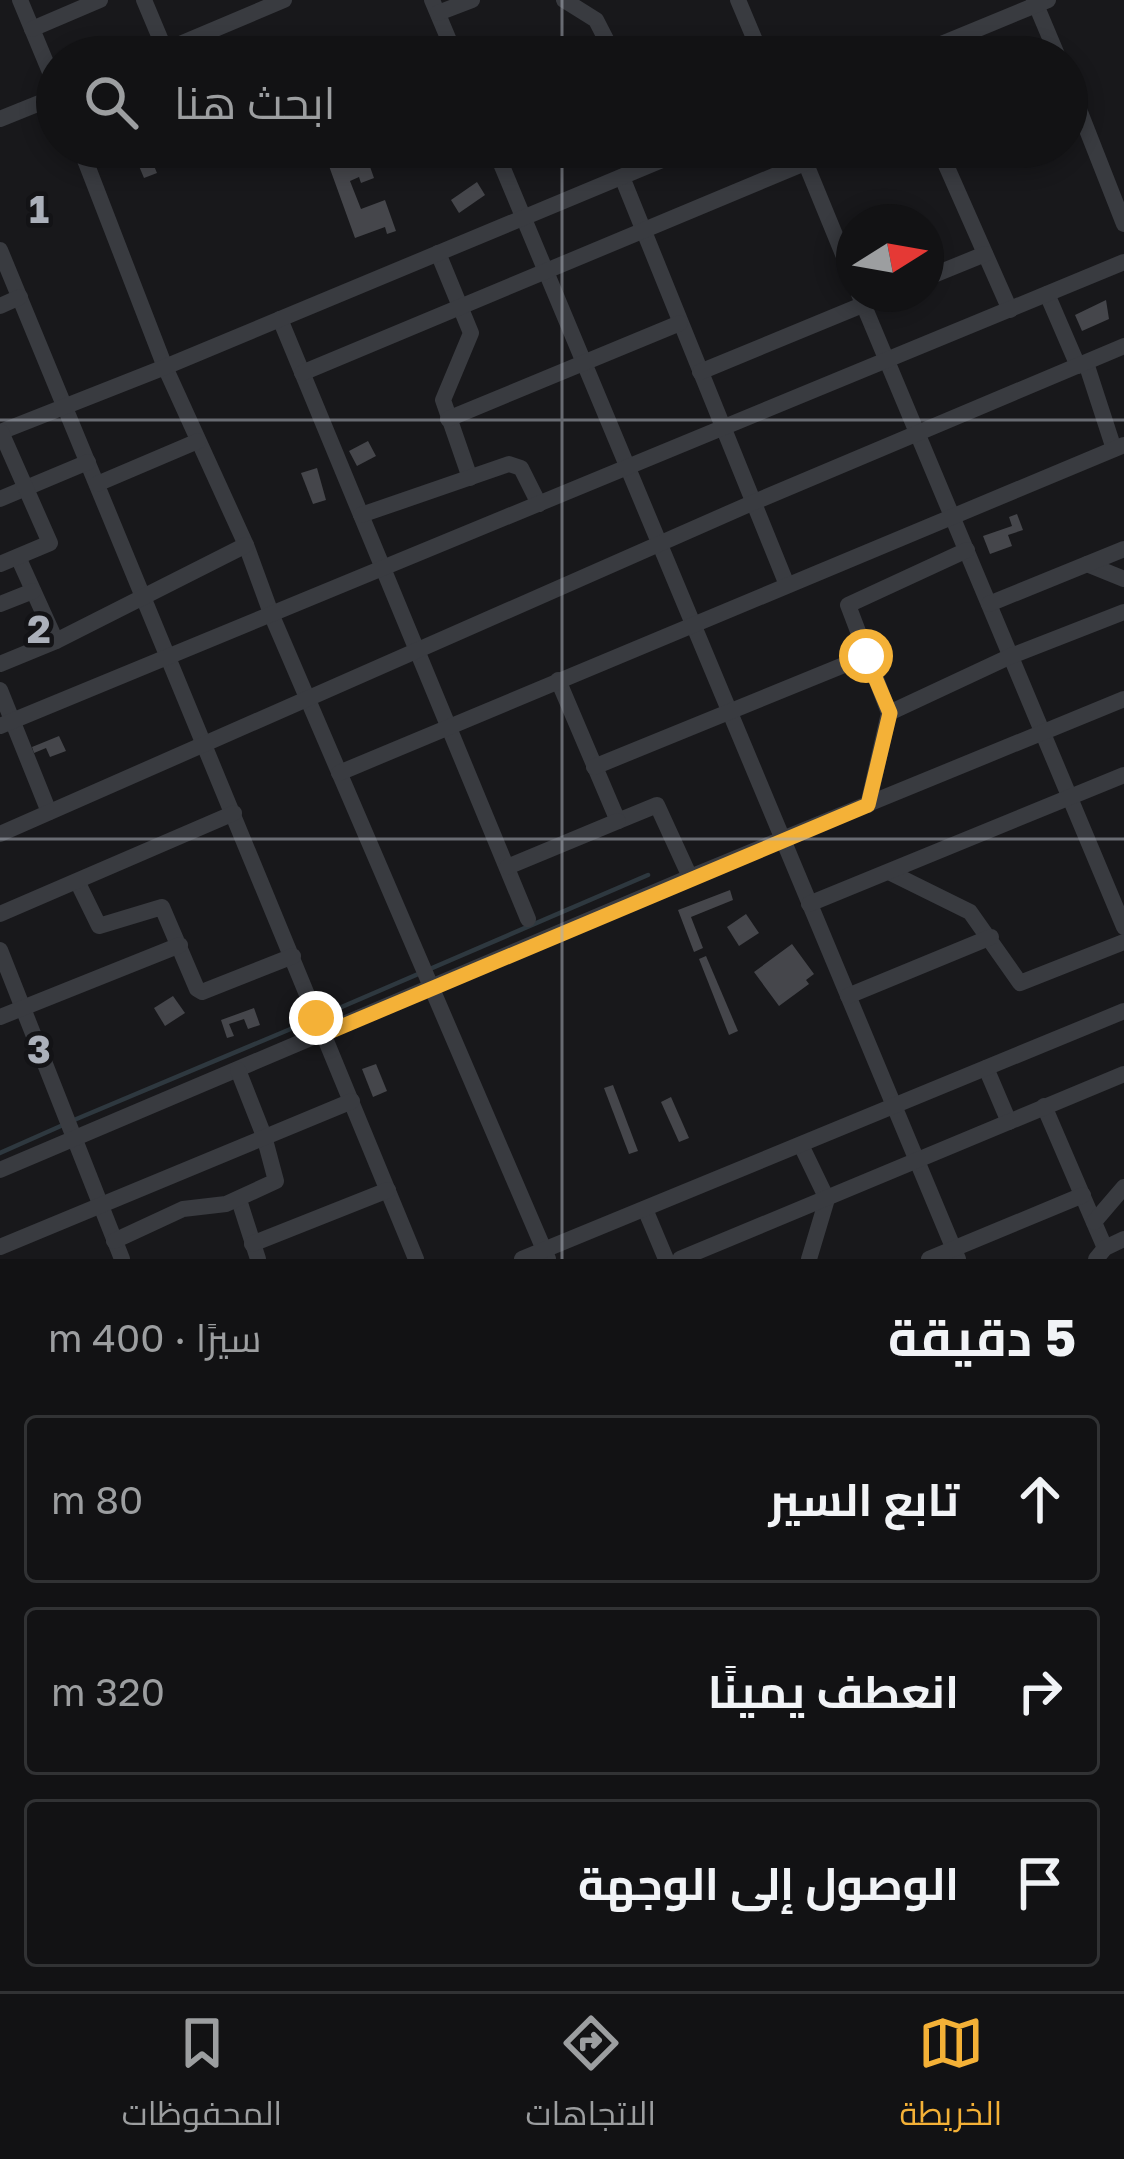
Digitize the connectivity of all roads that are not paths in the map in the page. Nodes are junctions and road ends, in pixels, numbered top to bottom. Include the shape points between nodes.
1 (20, 0) edge
2 (100, 0) edge
3 (144, 0) edge
4 (284, 0) edge
5 (472, 0) edge
6 (564, 0) edge
7 (738, 0) edge
8 (1040, 2) edge
9 (435, 7) edge
10 (32, 28) junction
11 (153, 36) edge
12 (199, 36) edge
13 (447, 36) edge
14 (601, 36) edge
15 (753, 36) edge
16 (976, 36) edge
17 (1051, 36) edge
18 (36, 38) edge
19 (36, 102) edge
20 (0, 119) edge
21 (1088, 133) edge
22 (88, 168) edge
23 (503, 168) edge
24 (635, 168) edge
25 (773, 168) edge
26 (808, 168) edge
27 (947, 168) edge
28 (622, 177) junction
29 (523, 218) junction
30 (1124, 224) edge
31 (643, 230) junction
32 (836, 237) edge
33 (0, 250) edge
34 (438, 253) junction
35 (986, 254) junction
36 (1124, 262) edge
37 (545, 271) junction
38 (944, 271) edge
39 (1047, 294) junction
40 (20, 297) junction
41 (0, 306) edge
42 (461, 306) junction
43 (836, 310) edge
44 (1010, 310) junction
45 (867, 312) edge
46 (280, 319) junction
47 (680, 323) junction
48 (1124, 346) edge
49 (585, 362) junction
50 (889, 362) junction
51 (1082, 364) junction
52 (165, 368) junction
53 (700, 372) junction
54 (302, 373) junction
55 (64, 405) junction
56 (448, 418) junction
57 (723, 428) junction
58 (1, 432) edge
59 (919, 434) junction
60 (198, 441) junction
61 (1119, 447) edge
62 (88, 461) junction
63 (628, 468) junction
64 (470, 478) junction
65 (97, 484) junction
66 (26, 488) junction
67 (0, 499) edge
68 (752, 503) junction
69 (539, 504) junction
70 (361, 515) junction
71 (953, 515) junction
72 (246, 545) junction
73 (660, 545) junction
74 (1124, 549) edge
75 (967, 550) junction
76 (9, 561) edge
77 (1087, 564) junction
78 (383, 569) junction
79 (1124, 579) edge
80 (787, 586) junction
81 (33, 591) junction
82 (145, 596) junction
83 (0, 604) edge
84 (989, 604) junction
85 (1124, 612) edge
86 (272, 616) junction
87 (693, 626) junction
88 (56, 641) junction
89 (418, 652) junction
90 (866, 656) junction
91 (1011, 656) junction
92 (169, 657) junction
93 (0, 664) edge
94 (558, 680) junction
95 (0, 690) edge
96 (1124, 699) edge
97 (308, 700) junction
98 (728, 710) junction
99 (890, 713) junction
100 (6, 723) edge
101 (448, 725) junction
102 (1043, 732) junction
103 (205, 744) junction
104 (594, 766) junction
105 (339, 773) junction
106 (1124, 775) edge
107 (1070, 797) junction
108 (868, 805) junction
109 (49, 812) junction
110 (234, 813) junction
111 (618, 821) junction
112 (0, 834) edge
113 (782, 840) junction
114 (507, 867) junction
115 (889, 872) junction
116 (690, 878) junction
117 (78, 883) junction
118 (809, 904) junction
119 (0, 914) edge
120 (528, 919) dead end
121 (1124, 927) edge
122 (991, 937) junction
123 (1124, 942) edge
124 (179, 945) junction
125 (0, 950) edge
126 (293, 956) junction
127 (431, 987) junction
128 (848, 996) junction
129 (24, 1008) junction
130 (1124, 1011) edge
131 (0, 1017) edge
132 (324, 1034) junction
133 (986, 1068) junction
134 (238, 1070) junction
135 (1124, 1074) edge
136 (352, 1101) junction
137 (894, 1106) junction
138 (1044, 1106) junction
139 (1009, 1122) junction
140 (264, 1136) junction
141 (72, 1137) junction
142 (801, 1145) junction
143 (918, 1163) junction
144 (0, 1170) edge
145 (171, 1176) junction
146 (1124, 1187) edge
147 (388, 1190) junction
148 (1083, 1195) junction
149 (827, 1199) junction
150 (239, 1200) junction
151 (99, 1205) junction
152 (183, 1209) junction
153 (645, 1209) junction
154 (1094, 1222) junction
155 (1124, 1239) edge
156 (115, 1241) junction
157 (0, 1247) edge
158 (255, 1252) edge
159 (1101, 1253) edge
160 (546, 1254) edge
161 (956, 1254) edge
162 (122, 1259) edge
163 (416, 1259) edge
164 (522, 1259) edge
165 (666, 1259) edge
166 (680, 1259) edge
167 (809, 1259) edge
168 (929, 1259) edge

1 - 10 street
2 - 10 street
3 - 11 street
4 - 12 street
5 - 9 street
6 - 14 street via 596,20
7 - 15 street
8 - 16 street
8 - 17 street
9 - 13 street
10 - 18 street
19 - 20 street
21 - 30 street
22 - 52 street
23 - 29 street
24 - 28 street
25 - 31 street
26 - 32 street
27 - 35 street
28 - 29 street
28 - 31 street
29 - 34 street
29 - 37 street
31 - 37 street
31 - 47 street
33 - 40 street
34 - 42 street
34 - 46 street
35 - 38 street
35 - 44 street
36 - 39 street
37 - 42 street
37 - 49 street
39 - 44 street
39 - 51 street
40 - 41 street
40 - 55 street
42 - 54 street
42 - 56 street via 471,338 444,395
43 - 53 street
44 - 50 street
45 - 50 street
46 - 52 street
46 - 54 street
47 - 49 street
47 - 53 street
48 - 51 street
49 - 56 street
49 - 63 street
50 - 57 street
50 - 59 street
51 - 59 street
51 - 61 street
52 - 55 street
52 - 60 street
53 - 57 street
54 - 70 street
55 - 58 street
55 - 62 street
56 - 64 street
57 - 63 street
57 - 68 street
58 - 66 street
59 - 68 street
59 - 71 street
60 - 65 street
60 - 72 street
61 - 71 street
62 - 65 street
62 - 66 street
63 - 69 street
63 - 73 street
64 - 69 street via 516,464
64 - 70 street
65 - 82 street
66 - 67 street
66 - 76 street via 50,543
68 - 73 street
68 - 80 street
69 - 78 street
70 - 78 street
71 - 75 street
71 - 80 street
72 - 82 street
72 - 86 street
73 - 87 street
73 - 89 street
74 - 77 street
75 - 84 street
75 - 90 street via 848,605
76 - 81 street
77 - 79 street
77 - 84 street
78 - 86 street
78 - 89 street
80 - 87 street
81 - 83 street
81 - 88 street
82 - 88 street
82 - 92 street
84 - 91 street
85 - 91 street
86 - 92 street
86 - 97 street
87 - 94 street
87 - 98 street
88 - 93 street
89 - 97 street
89 - 101 street
90 - 98 street
90 - 99 street
91 - 99 street
91 - 102 street
92 - 100 street
92 - 103 street
94 - 101 street
94 - 104 street
95 - 100 street
96 - 102 street
97 - 103 street
97 - 105 street
98 - 104 street
98 - 113 street
99 - 108 street
100 - 109 street
101 - 105 street
101 - 114 street
102 - 107 street
102 - 108 street
103 - 109 street
103 - 110 street
104 - 111 street
105 - 127 street
106 - 107 street
107 - 115 street
107 - 121 street
108 - 113 street
109 - 112 street
110 - 117 street
110 - 126 street
111 - 114 street
111 - 116 street via 657,805
113 - 116 street
113 - 118 street
114 - 120 street
115 - 118 street
115 - 122 street via 970,912
116 - 127 street
117 - 119 street
117 - 124 street via 99,926 162,907
118 - 128 street
122 - 123 street via 1019,983
122 - 128 street
124 - 126 street via 202,992
124 - 129 street
125 - 129 street
126 - 132 street
127 - 132 street
127 - 160 street
128 - 137 street
129 - 131 street
129 - 141 street
130 - 133 street
132 - 134 street
132 - 136 street
133 - 137 street
133 - 139 street
134 - 140 street
134 - 141 street
135 - 138 street
136 - 140 street
136 - 147 street
137 - 142 street
137 - 143 street
138 - 139 street
138 - 148 street
139 - 143 street
140 - 145 street
140 - 150 street via 276,1181
141 - 144 street
141 - 151 street
142 - 149 street
142 - 153 street
143 - 149 street
143 - 161 street
145 - 151 street
145 - 152 street
146 - 154 street
147 - 158 street
147 - 163 street
148 - 154 street
148 - 161 street
149 - 166 street
149 - 167 street
150 - 152 street
150 - 158 street
151 - 156 street
151 - 157 street
152 - 156 street
153 - 160 street
153 - 165 street
154 - 159 street
155 - 159 street
156 - 162 street
160 - 164 street
161 - 168 street

